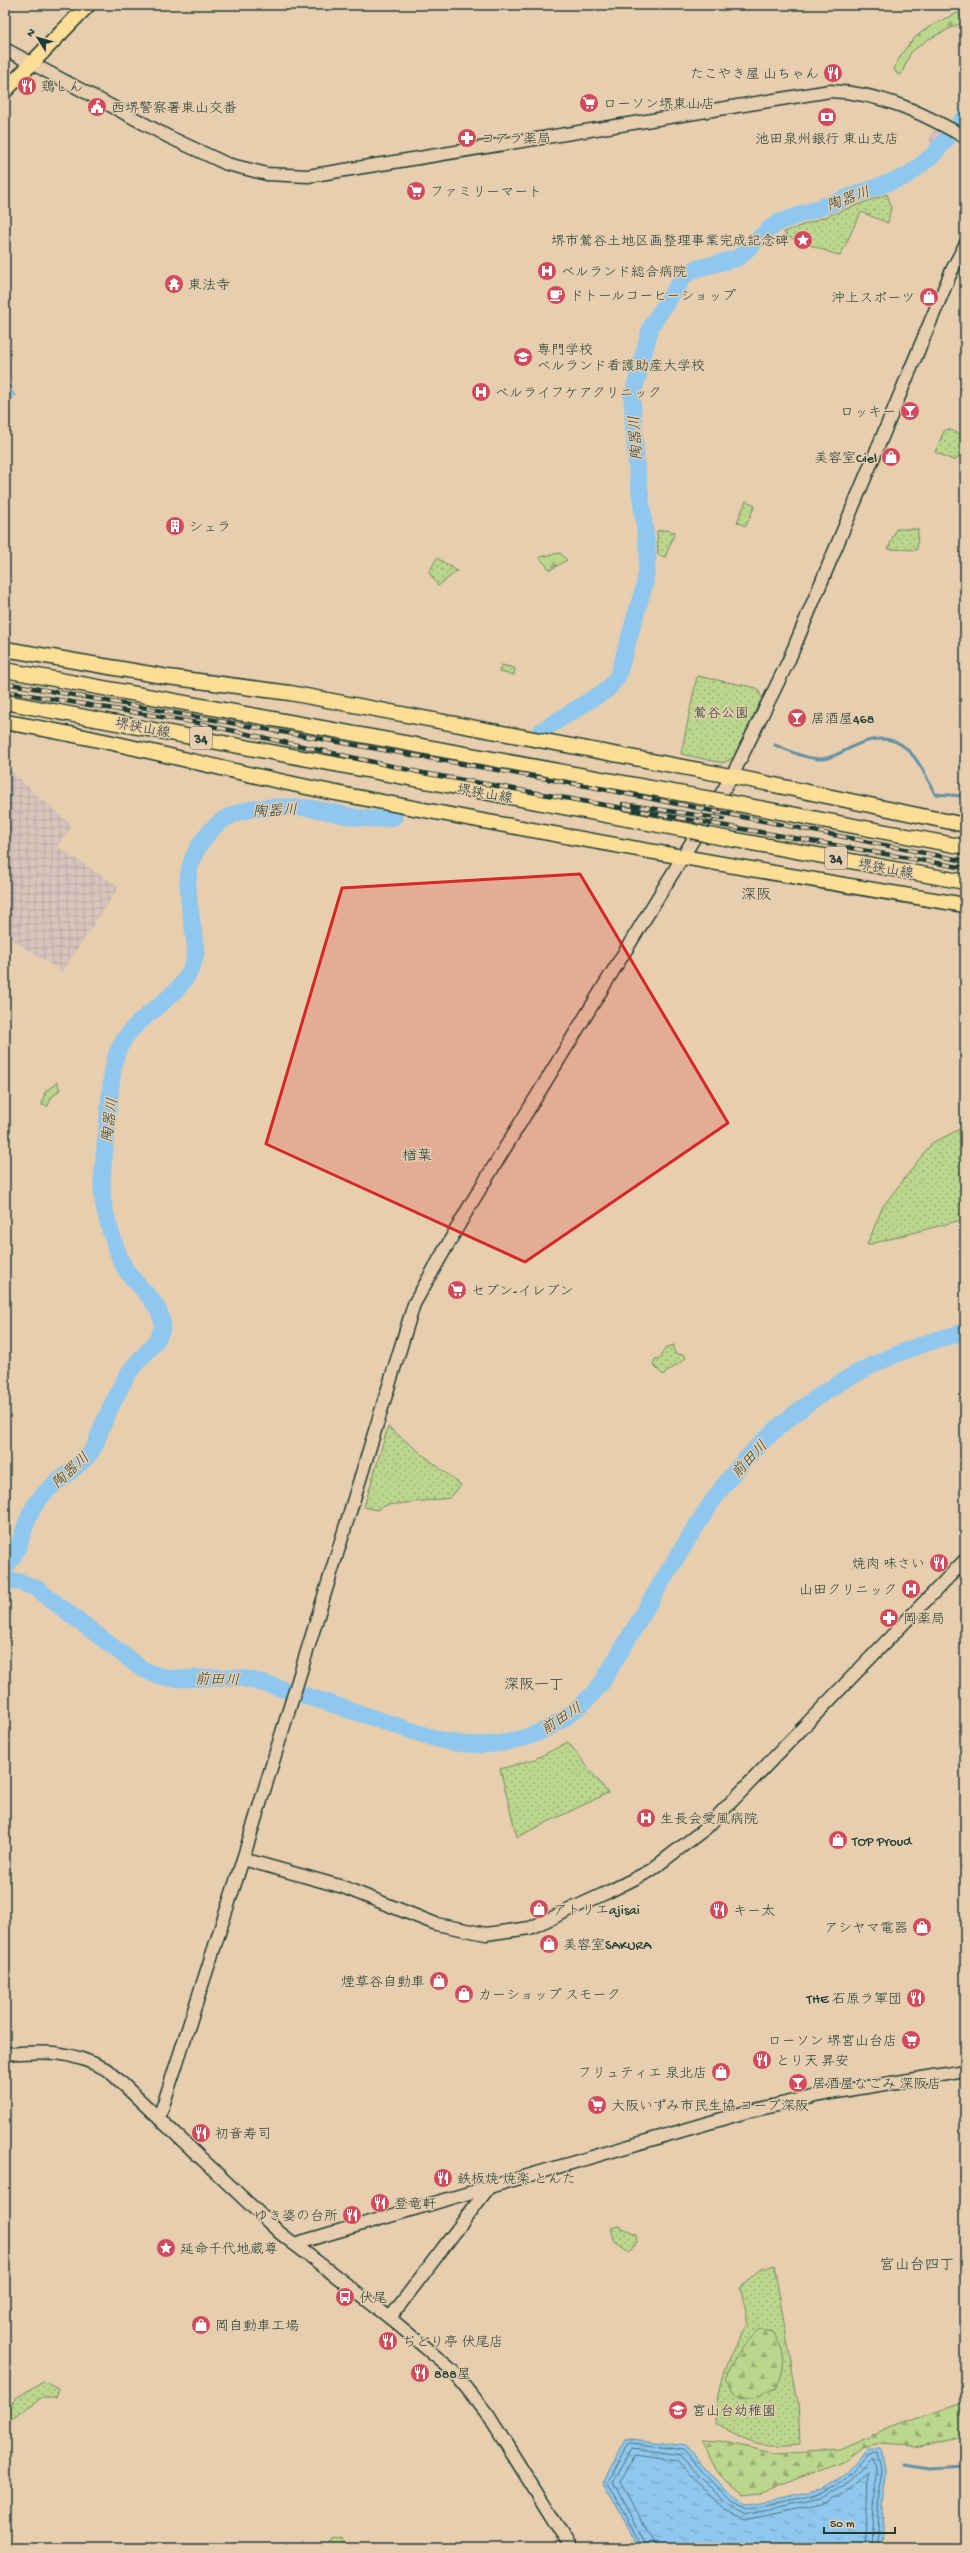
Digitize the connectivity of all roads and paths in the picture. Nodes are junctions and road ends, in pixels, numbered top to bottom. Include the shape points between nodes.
1 (88, 5) edge
2 (5, 49) edge
3 (31, 64) junction
4 (5, 91) edge
5 (957, 132) edge
6 (965, 245) edge
7 (5, 649) edge
8 (5, 670) edge
9 (12, 703) edge
10 (5, 722) edge
11 (732, 776) junction
12 (965, 824) edge
13 (965, 847) edge
14 (684, 858) junction
15 (965, 882) edge
16 (965, 904) edge
17 (965, 1560) edge
18 (243, 1858) junction
19 (5, 2054) edge
20 (965, 2071) edge
21 (159, 2118) junction
22 (490, 2186) junction
23 (294, 2244) junction
24 (390, 2318) junction
25 (571, 2548) edge

1 - 3 main road
2 - 3 street
3 - 4 main road
3 - 5 street via 169,137 227,164 245,170 283,176 331,173 825,92 864,93 907,107
6 - 11 street via 952,270 788,662
7 - 11 main road via 168,677 290,693
8 - 13 main road, 34, bridge
9 - 15 main road, 堺狭山線 / 34, bridge
10 - 14 main road via 167,754 344,795
11 - 12 main road
11 - 14 street
14 - 16 main road
14 - 18 street via 465,1214 414,1304
17 - 18 street via 689,1843 650,1871 530,1928 486,1934 450,1927 343,1887
18 - 21 street
19 - 21 street via 57,2053 89,2060 108,2070
20 - 22 street via 830,2093 746,2112
21 - 23 street
22 - 23 street
22 - 24 street
23 - 24 street
24 - 25 street via 453,2371 470,2391 488,2415

